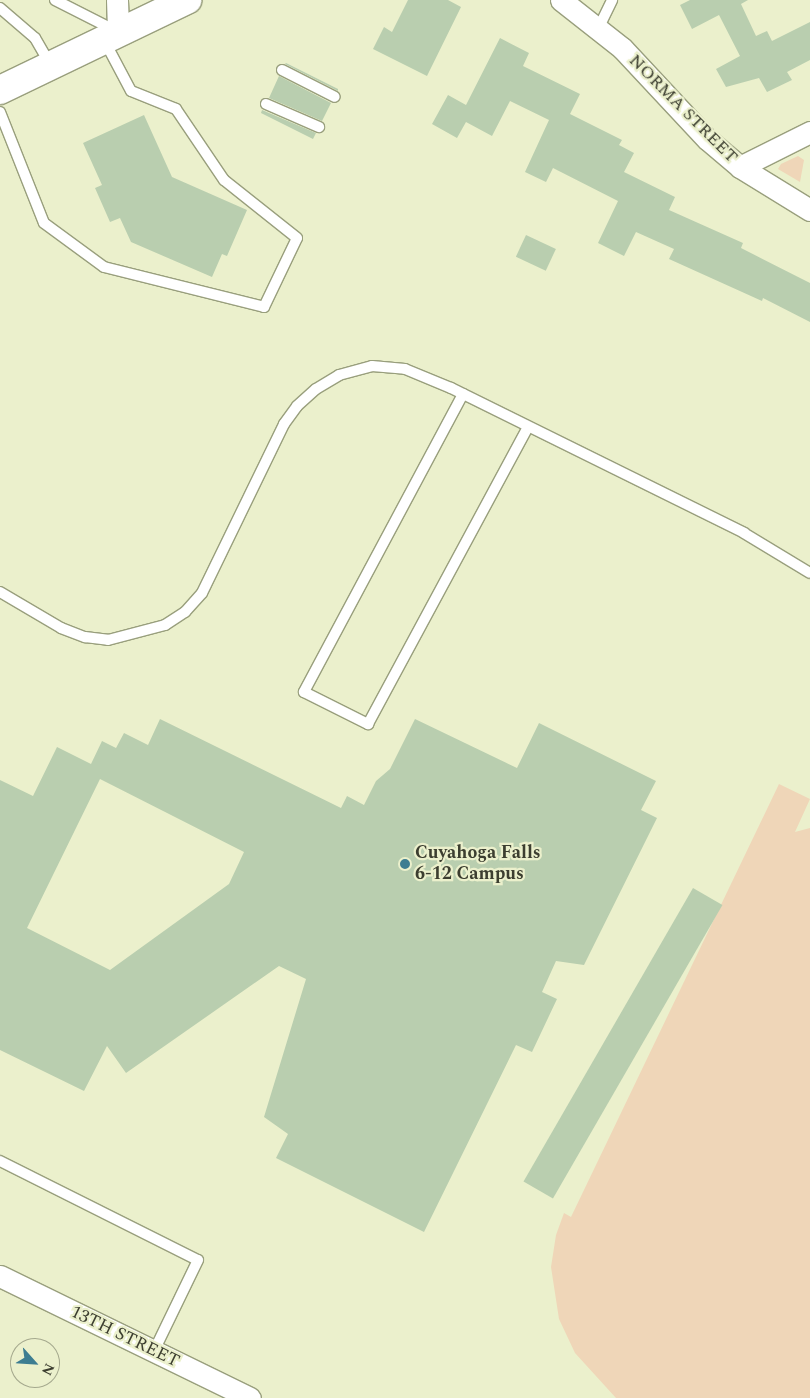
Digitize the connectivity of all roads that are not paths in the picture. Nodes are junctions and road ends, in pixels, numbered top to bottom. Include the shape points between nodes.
1 (55, 0) edge
2 (118, 0) edge
3 (188, 0) edge
4 (561, 0) edge
5 (612, 0) edge
6 (0, 8) edge
7 (599, 27) junction
8 (111, 35) junction
9 (51, 65) junction
10 (282, 70) dead end
11 (0, 90) edge
12 (335, 97) dead end
13 (266, 104) dead end
14 (0, 112) edge
15 (319, 127) dead end
16 (810, 132) edge
17 (740, 167) junction
18 (810, 210) edge
19 (463, 394) junction
20 (528, 426) junction
21 (810, 572) edge
22 (0, 592) edge
23 (0, 1160) edge
24 (0, 1276) edge
25 (154, 1351) junction
26 (250, 1398) edge

1 - 8 lane
2 - 8 street
3 - 8 main road
4 - 7 street, NORMA STREET
5 - 7 lane
6 - 9 lane via 35,38
7 - 17 street, NORMA STREET via 708,139
8 - 9 main road
8 - 14 lane via 130,91 176,109 224,180 297,238 264,307 104,267 44,223
9 - 11 main road
10 - 12 lane
13 - 15 lane
16 - 17 street
17 - 18 street, NORMA STREET
19 - 20 lane
19 - 20 lane via 304,692 368,724
19 - 22 lane via 405,369 372,366 340,375 316,389 297,406 284,424 202,593 185,612 165,625 108,640 85,637 61,628
20 - 21 lane via 744,534
23 - 25 lane via 198,1260
24 - 25 street, 13TH STREET
25 - 26 street, 13TH STREET

